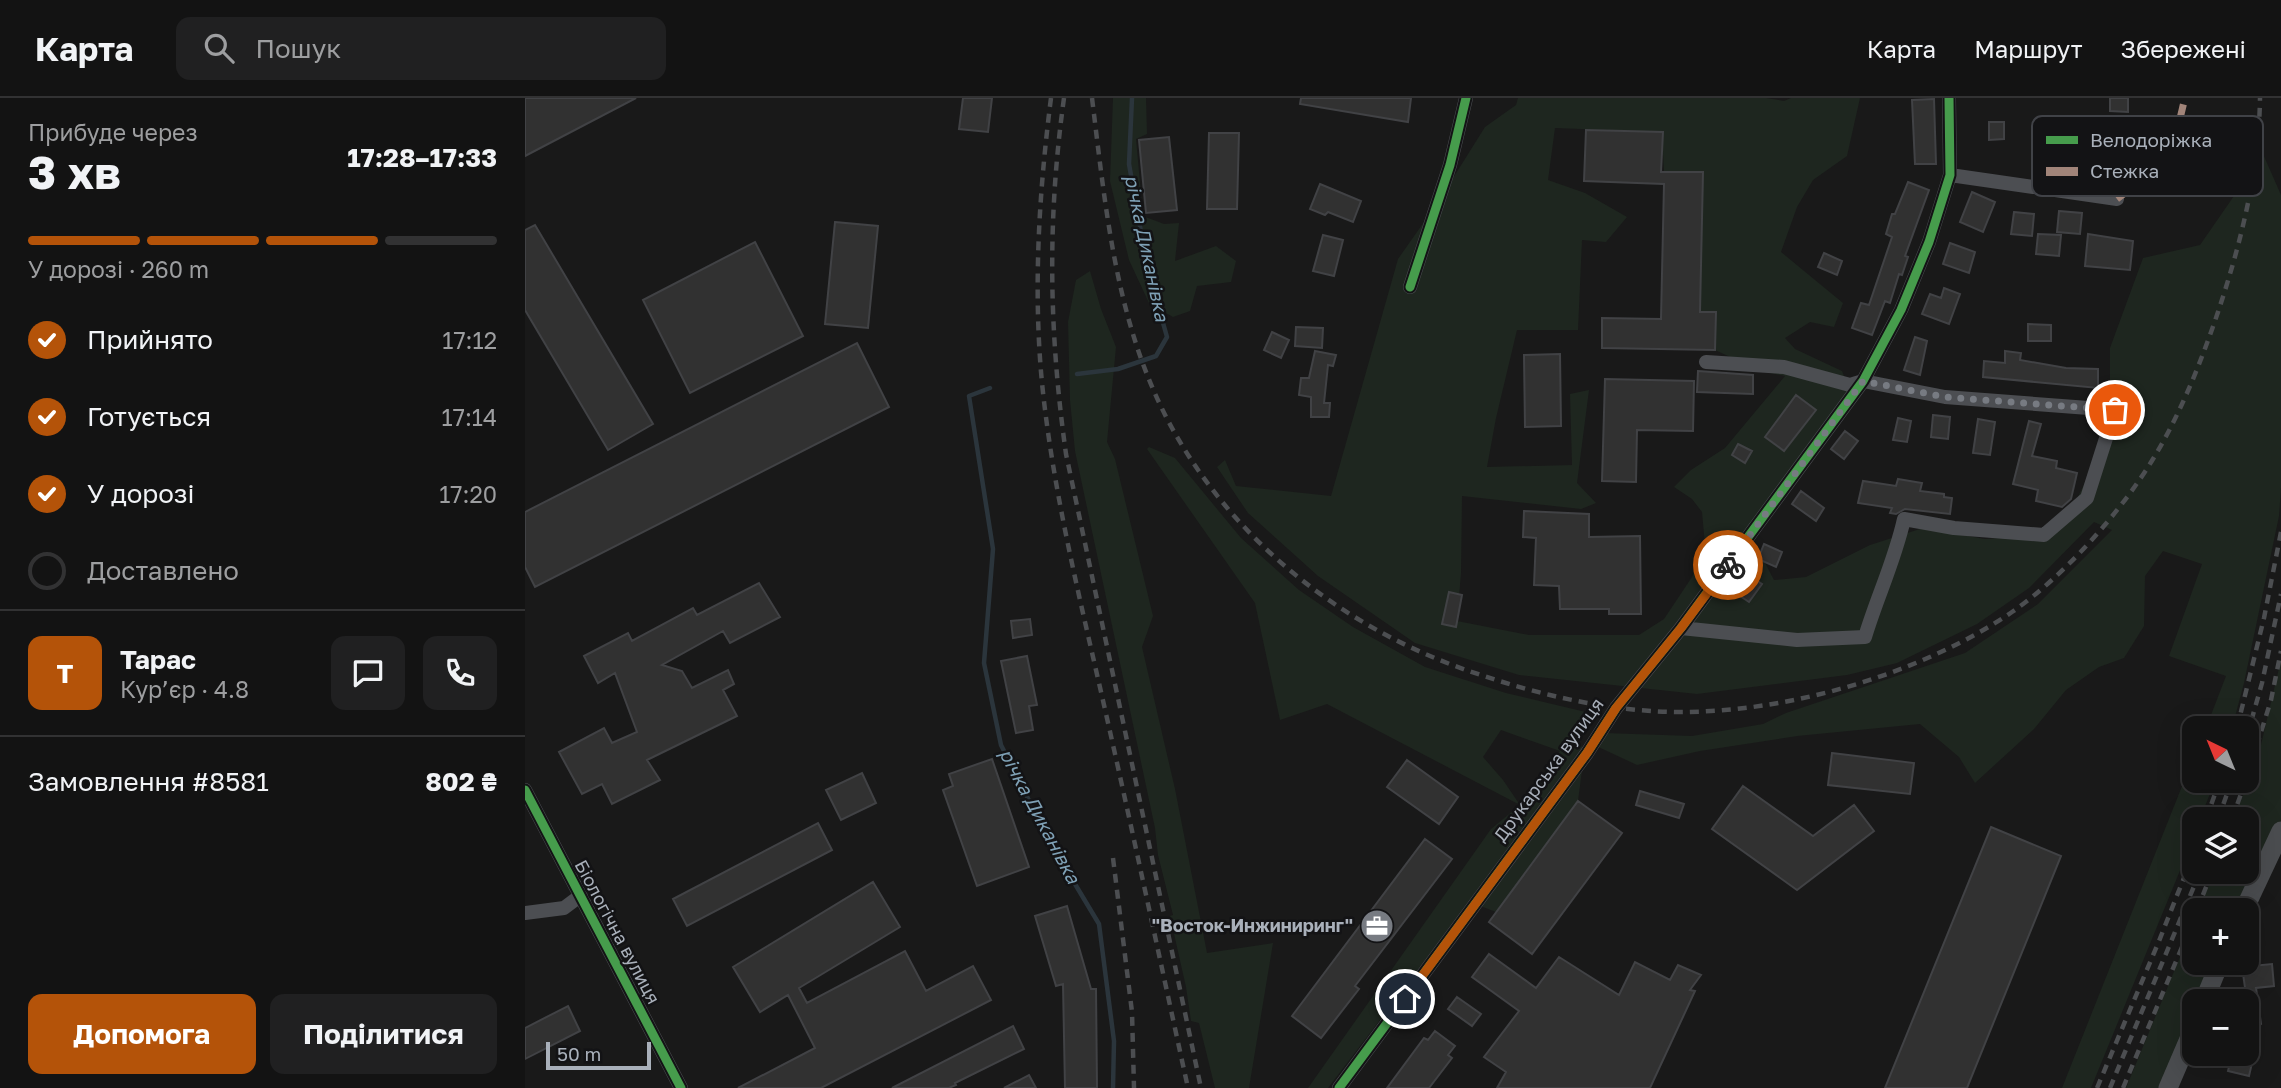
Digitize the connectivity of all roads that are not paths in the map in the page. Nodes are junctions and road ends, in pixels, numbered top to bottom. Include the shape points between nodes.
1 (1466, 98) edge
2 (1949, 98) edge
3 (1950, 175) junction
4 (2032, 187) edge
5 (2096, 196) edge
6 (2117, 199) dead end
7 (1410, 287) dead end
8 (1706, 362) dead end
9 (1863, 381) junction
10 (1681, 628) junction
11 (525, 790) edge
12 (2281, 831) edge
13 (580, 897) junction
14 (2250, 898) edge
15 (525, 913) edge
16 (2182, 1055) edge
17 (681, 1088) edge
18 (1339, 1088) edge
19 (2168, 1088) edge

1 - 7 street via 1450,165
2 - 3 street, Друкарська вулиця
3 - 4 street
3 - 9 street, Друкарська вулиця via 1901,310
5 - 6 street
8 - 9 street via 1784,367 1850,384
9 - 10 street, Друкарська вулиця
9 - 10 street via 1945,397 2115,410 2087,498 2044,536 1904,519 1865,637 1797,640
10 - 18 street, Друкарська вулиця via 1616,708
11 - 13 street, Біологічна вулиця
12 - 14 main road
13 - 15 street via 563,908
13 - 17 street, Біологічна вулиця
16 - 19 main road

